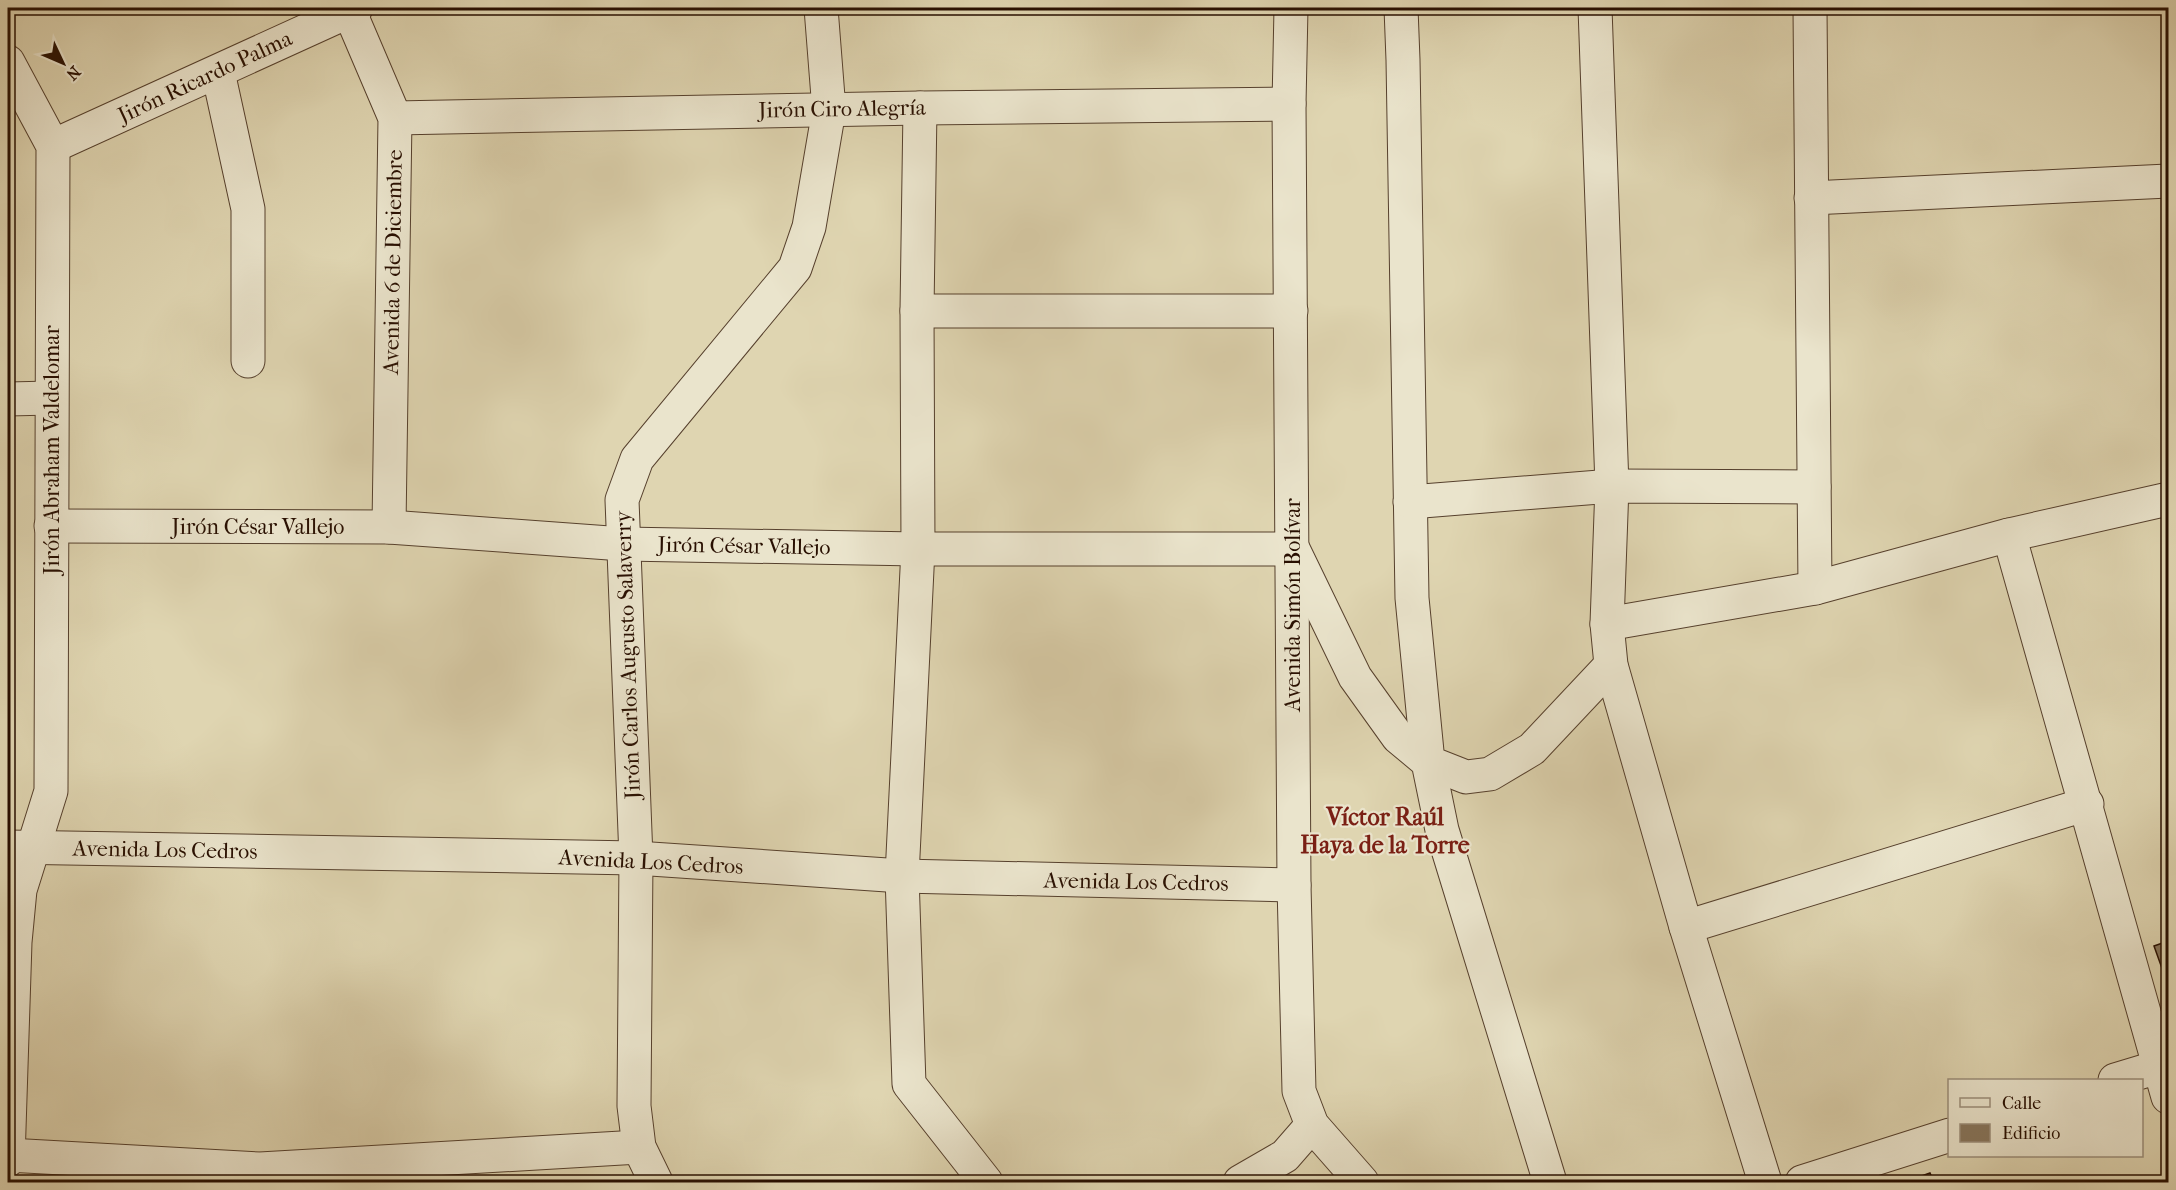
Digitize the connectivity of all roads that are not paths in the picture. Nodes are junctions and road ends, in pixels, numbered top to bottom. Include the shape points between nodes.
1 (351, 8) edge
2 (821, 8) edge
3 (1291, 8) edge
4 (1401, 8) edge
5 (1595, 8) edge
6 (1810, 8) edge
7 (8, 62) edge
8 (218, 72) junction
9 (1289, 104) junction
10 (920, 108) junction
11 (829, 110) junction
12 (395, 118) junction
13 (53, 146) junction
14 (2169, 181) edge
15 (1811, 198) junction
16 (1291, 310) junction
17 (917, 311) junction
18 (248, 361) dead end
19 (51, 398) junction
20 (8, 399) edge
21 (1612, 486) junction
22 (1814, 487) junction
23 (2169, 499) edge
24 (1410, 502) junction
25 (51, 526) junction
26 (389, 527) junction
27 (2009, 535) junction
28 (623, 544) junction
29 (918, 549) junction
30 (1293, 549) junction
31 (1815, 588) junction
32 (1607, 624) junction
33 (1611, 665) junction
34 (1428, 762) junction
35 (2087, 804) junction
36 (20, 847) edge
37 (636, 858) junction
38 (902, 876) junction
39 (1294, 885) junction
40 (1686, 927) junction
41 (2165, 1076) edge
42 (2128, 1079) edge
43 (1312, 1125) junction
44 (1948, 1135) edge
45 (639, 1146) junction
46 (8, 1155) edge
47 (8, 1160) edge
48 (260, 1176) edge
49 (656, 1182) edge
50 (986, 1182) edge
51 (1240, 1182) edge
52 (1362, 1182) edge
53 (1550, 1182) edge
54 (1765, 1182) edge
55 (1802, 1182) edge

1 - 8 street, Jirón Ricardo Palma
1 - 12 street, Avenida 6 de Diciembre
2 - 11 street, Jirón Carlos Augusto Salaverry
3 - 9 street, Avenida Simón Bolívar
4 - 24 street
5 - 21 street
6 - 15 street
7 - 13 street, Jirón Abraham Valdelomar
8 - 13 street, Jirón Ricardo Palma
8 - 18 street via 248,209
9 - 10 street, Jirón Ciro Alegría
9 - 16 street, Avenida Simón Bolívar
10 - 11 street, Jirón Ciro Alegría
10 - 17 street
11 - 12 street, Jirón Ciro Alegría
11 - 28 street, Jirón Carlos Augusto Salaverry via 809,227 795,268 637,459 622,500
12 - 26 street, Avenida 6 de Diciembre
13 - 19 street, Jirón Abraham Valdelomar
14 - 15 street
15 - 22 street
16 - 17 street
16 - 30 street, Avenida Simón Bolívar
17 - 29 street
19 - 20 street
19 - 25 street, Jirón Abraham Valdelomar
21 - 22 street
21 - 24 street
21 - 32 street
22 - 31 street
23 - 27 street
24 - 34 street via 1412,598
25 - 26 street, Jirón César Vallejo
25 - 36 street, Jirón Abraham Valdelomar via 51,791
26 - 28 street, Jirón César Vallejo
27 - 31 street
27 - 35 street
28 - 29 street, Jirón César Vallejo
28 - 37 street, Jirón Carlos Augusto Salaverry
29 - 30 street, Jirón César Vallejo
29 - 38 street
30 - 34 street via 1355,677 1398,736
30 - 39 street, Avenida Simón Bolívar
31 - 32 street
32 - 33 street
33 - 34 street via 1517,760 1490,774 1467,777
33 - 40 street
34 - 53 street via 1442,830
35 - 40 street
35 - 41 street
36 - 37 street, Avenida Los Cedros
36 - 46 street, Jirón Abraham Valdelomar
37 - 38 street, Avenida Los Cedros
37 - 45 street, Jirón Carlos Augusto Salaverry via 634,1106
38 - 39 street, Avenida Los Cedros
38 - 50 street via 909,1084
39 - 43 street, Avenida Simón Bolívar via 1299,1092
40 - 54 street
41 - 42 street
43 - 51 street via 1285,1156
43 - 52 street, Avenida Simón Bolívar
44 - 55 street
45 - 48 street
45 - 49 street, Jirón Carlos Augusto Salaverry
46 - 47 street, Jirón Abraham Valdelomar
46 - 48 street

